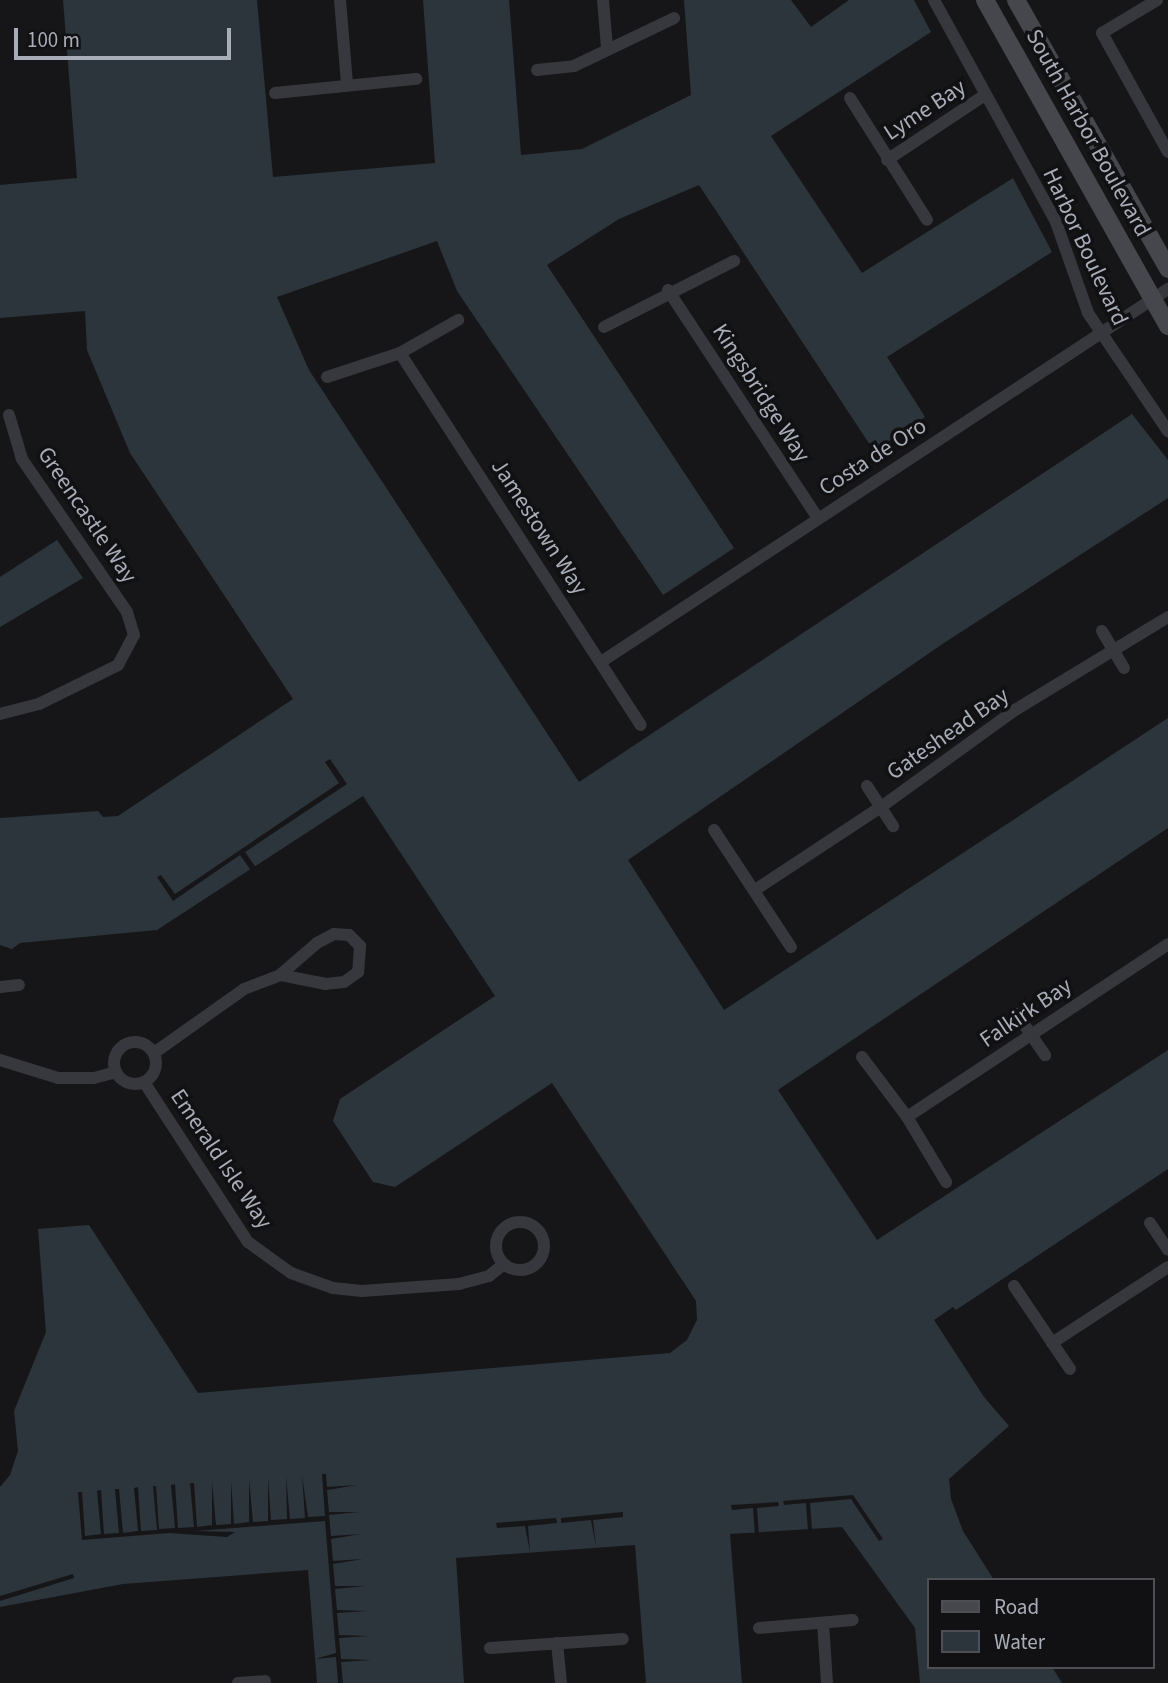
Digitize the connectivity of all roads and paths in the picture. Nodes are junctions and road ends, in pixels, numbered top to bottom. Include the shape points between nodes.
1 (340, 0) edge
2 (603, 0) edge
3 (934, 0) edge
4 (985, 0) edge
5 (1016, 0) edge
6 (1157, 0) edge
7 (674, 18) dead end
8 (607, 48) junction
9 (537, 69) dead end
10 (416, 79) dead end
11 (347, 83) junction
12 (275, 93) dead end
13 (985, 95) junction
14 (850, 98) dead end
15 (1168, 152) edge
16 (887, 159) junction
17 (928, 220) dead end
18 (734, 261) dead end
19 (1168, 270) edge
20 (1168, 289) edge
21 (668, 290) junction
22 (1153, 300) junction
23 (458, 320) dead end
24 (1168, 326) edge
25 (604, 327) dead end
26 (1099, 333) junction
27 (400, 353) junction
28 (327, 377) dead end
29 (9, 415) dead end
30 (1168, 431) edge
31 (818, 519) junction
32 (1168, 617) edge
33 (1102, 631) dead end
34 (1115, 651) junction
35 (601, 662) junction
36 (1124, 667) dead end
37 (0, 714) edge
38 (641, 725) dead end
39 (867, 786) dead end
40 (881, 807) junction
41 (893, 825) dead end
42 (714, 830) dead end
43 (755, 890) junction
44 (1168, 944) edge
45 (791, 947) dead end
46 (280, 975) junction
47 (19, 985) dead end
48 (0, 987) edge
49 (1017, 1014) dead end
50 (1031, 1035) junction
51 (154, 1052) junction
52 (1045, 1055) dead end
53 (862, 1057) dead end
54 (0, 1060) edge
55 (116, 1072) junction
56 (144, 1082) junction
57 (907, 1117) junction
58 (946, 1182) dead end
59 (1150, 1223) dead end
60 (1168, 1250) edge
61 (504, 1264) dead end
62 (1168, 1267) edge
63 (1014, 1286) dead end
64 (1052, 1343) junction
65 (1070, 1369) dead end
66 (853, 1620) dead end
67 (823, 1623) junction
68 (759, 1628) dead end
69 (623, 1639) dead end
70 (557, 1643) junction
71 (490, 1648) dead end
72 (265, 1681) dead end
73 (238, 1683) edge
74 (561, 1683) edge
75 (827, 1683) edge

1 - 11 street
2 - 8 street
3 - 13 street, Harbor Boulevard
4 - 22 main road, South Harbor Boulevard
5 - 19 main road, South Harbor Boulevard
6 - 15 street via 1102,33
7 - 8 street
8 - 9 street via 574,66
10 - 11 street
11 - 12 street
13 - 16 street, Lyme Bay
13 - 26 street, Harbor Boulevard via 1056,222 1078,291
14 - 16 street, Lyme Bay
16 - 17 street, Lyme Bay
18 - 21 street
20 - 22 street, Costa de Oro
21 - 25 street
21 - 31 street, Kingsbridge Way
22 - 24 main road, South Harbor Boulevard
22 - 26 street, Costa de Oro
23 - 27 street
26 - 30 street, Harbor Boulevard
26 - 31 street, Costa de Oro
27 - 28 street
27 - 35 street, Jamestown Way
29 - 37 street, Greencastle Way via 22,459 127,612 134,635 118,665 39,704
31 - 35 street, Costa de Oro
32 - 34 street, Gateshead Bay
33 - 34 street
34 - 36 street
34 - 40 street, Gateshead Bay via 1015,710
35 - 38 street, Jamestown Way
39 - 40 street
40 - 41 street
40 - 43 street, Gateshead Bay
42 - 43 street
43 - 45 street
44 - 50 street, Falkirk Bay
46 - 46 street via 326,984 344,982 358,972 360,946 349,935 334,934
46 - 51 street via 244,989
47 - 48 street
49 - 50 street
50 - 52 street
50 - 57 street, Falkirk Bay
51 - 55 street via 143,1043 129,1042 117,1051
51 - 56 street via 154,1072
53 - 57 street
54 - 55 street via 58,1078 94,1079
55 - 56 street via 125,1082
56 - 61 street, Emerald Isle Way via 248,1242 290,1273 333,1288 362,1291 459,1284 489,1276
57 - 58 street
59 - 60 street
62 - 64 street
63 - 64 street
64 - 65 street
66 - 67 street
67 - 68 street
67 - 75 street
69 - 70 street
70 - 71 street
70 - 74 street
72 - 73 street

